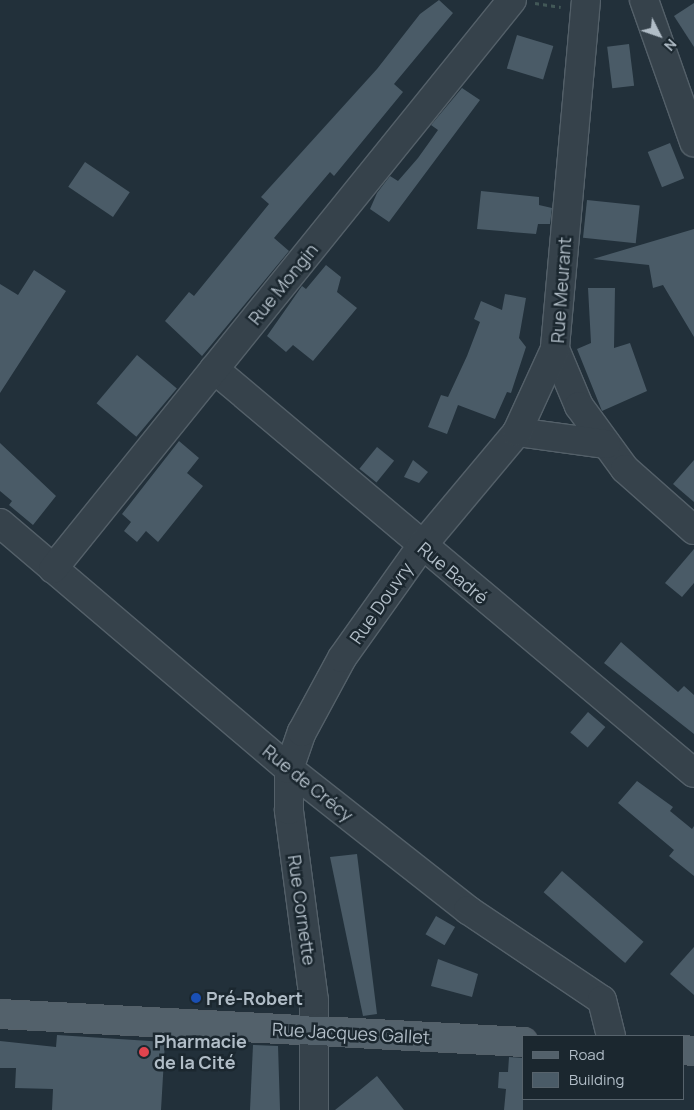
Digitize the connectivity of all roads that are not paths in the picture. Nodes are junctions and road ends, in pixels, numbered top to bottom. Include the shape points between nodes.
1 (512, 0) edge
2 (586, 0) edge
3 (644, 0) edge
4 (694, 142) edge
5 (555, 349) junction
6 (214, 369) junction
7 (517, 432) junction
8 (606, 444) junction
9 (0, 523) edge
10 (694, 530) edge
11 (421, 547) junction
12 (54, 569) junction
13 (289, 769) junction
14 (694, 773) edge
15 (0, 1014) edge
16 (315, 1031) junction
17 (611, 1035) edge
18 (522, 1042) edge
19 (314, 1110) edge

1 - 6 street, Rue Mongin
2 - 5 street, Rue Meurant
3 - 4 street
5 - 7 street, Rue Douvry
5 - 8 street, Rue Meurant via 579,406
6 - 11 street, Rue Badré
6 - 12 street, Rue Mongin
7 - 8 street
7 - 11 street, Rue Douvry
8 - 10 street, Rue Meurant via 624,470
9 - 12 street, Rue de Crécy
11 - 13 street, Rue Douvry via 342,658 302,732
11 - 14 street, Rue Badré
12 - 13 street, Rue de Crécy
13 - 16 street, Rue Cornette via 289,810
13 - 17 street, Rue de Crécy via 468,910 602,1000
15 - 16 main road, Rue Jacques Gallet
16 - 18 main road, Rue Jacques Gallet
16 - 19 street, Rue Cornette

